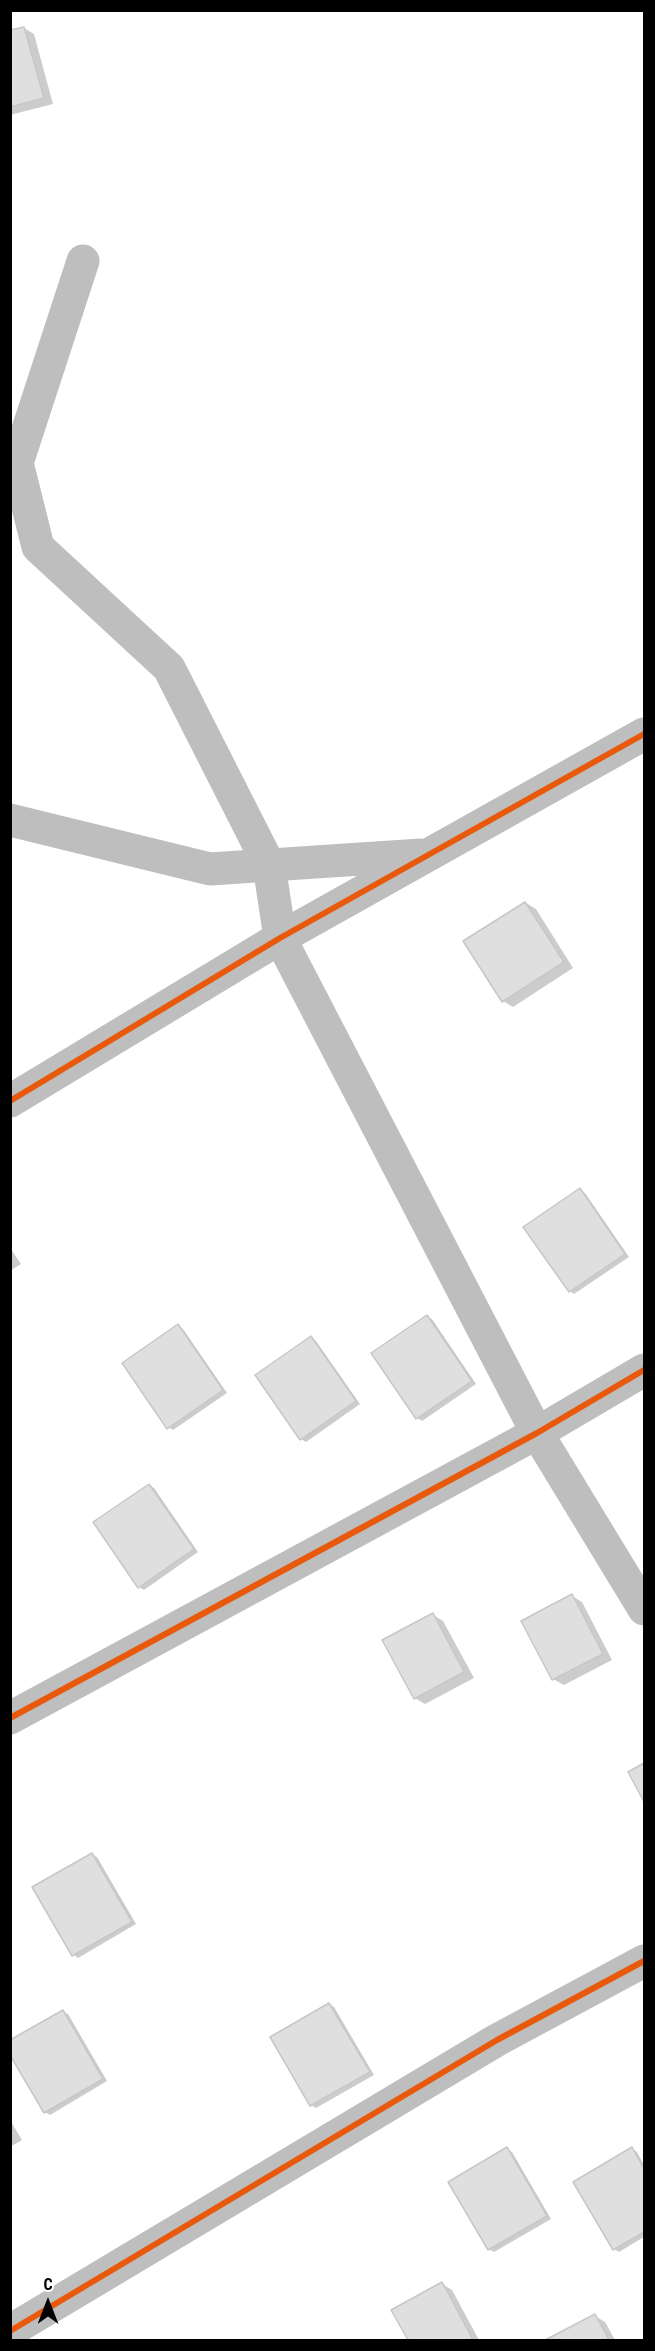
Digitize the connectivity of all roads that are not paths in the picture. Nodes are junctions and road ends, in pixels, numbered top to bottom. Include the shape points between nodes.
1 (83, 261) dead end
2 (645, 734) edge
3 (10, 820) edge
4 (428, 854) junction
5 (269, 865) junction
6 (280, 938) junction
7 (10, 1101) edge
8 (645, 1370) edge
9 (537, 1433) junction
10 (645, 1609) edge
11 (10, 1718) edge
12 (645, 1961) edge
13 (10, 2331) edge

1 - 5 street via 17,463 38,547 169,668
2 - 4 street
3 - 5 street via 210,869
4 - 5 street
4 - 6 street
5 - 6 street
6 - 7 street
6 - 9 street
8 - 9 street
9 - 10 street
9 - 11 street
12 - 13 street via 497,2040

